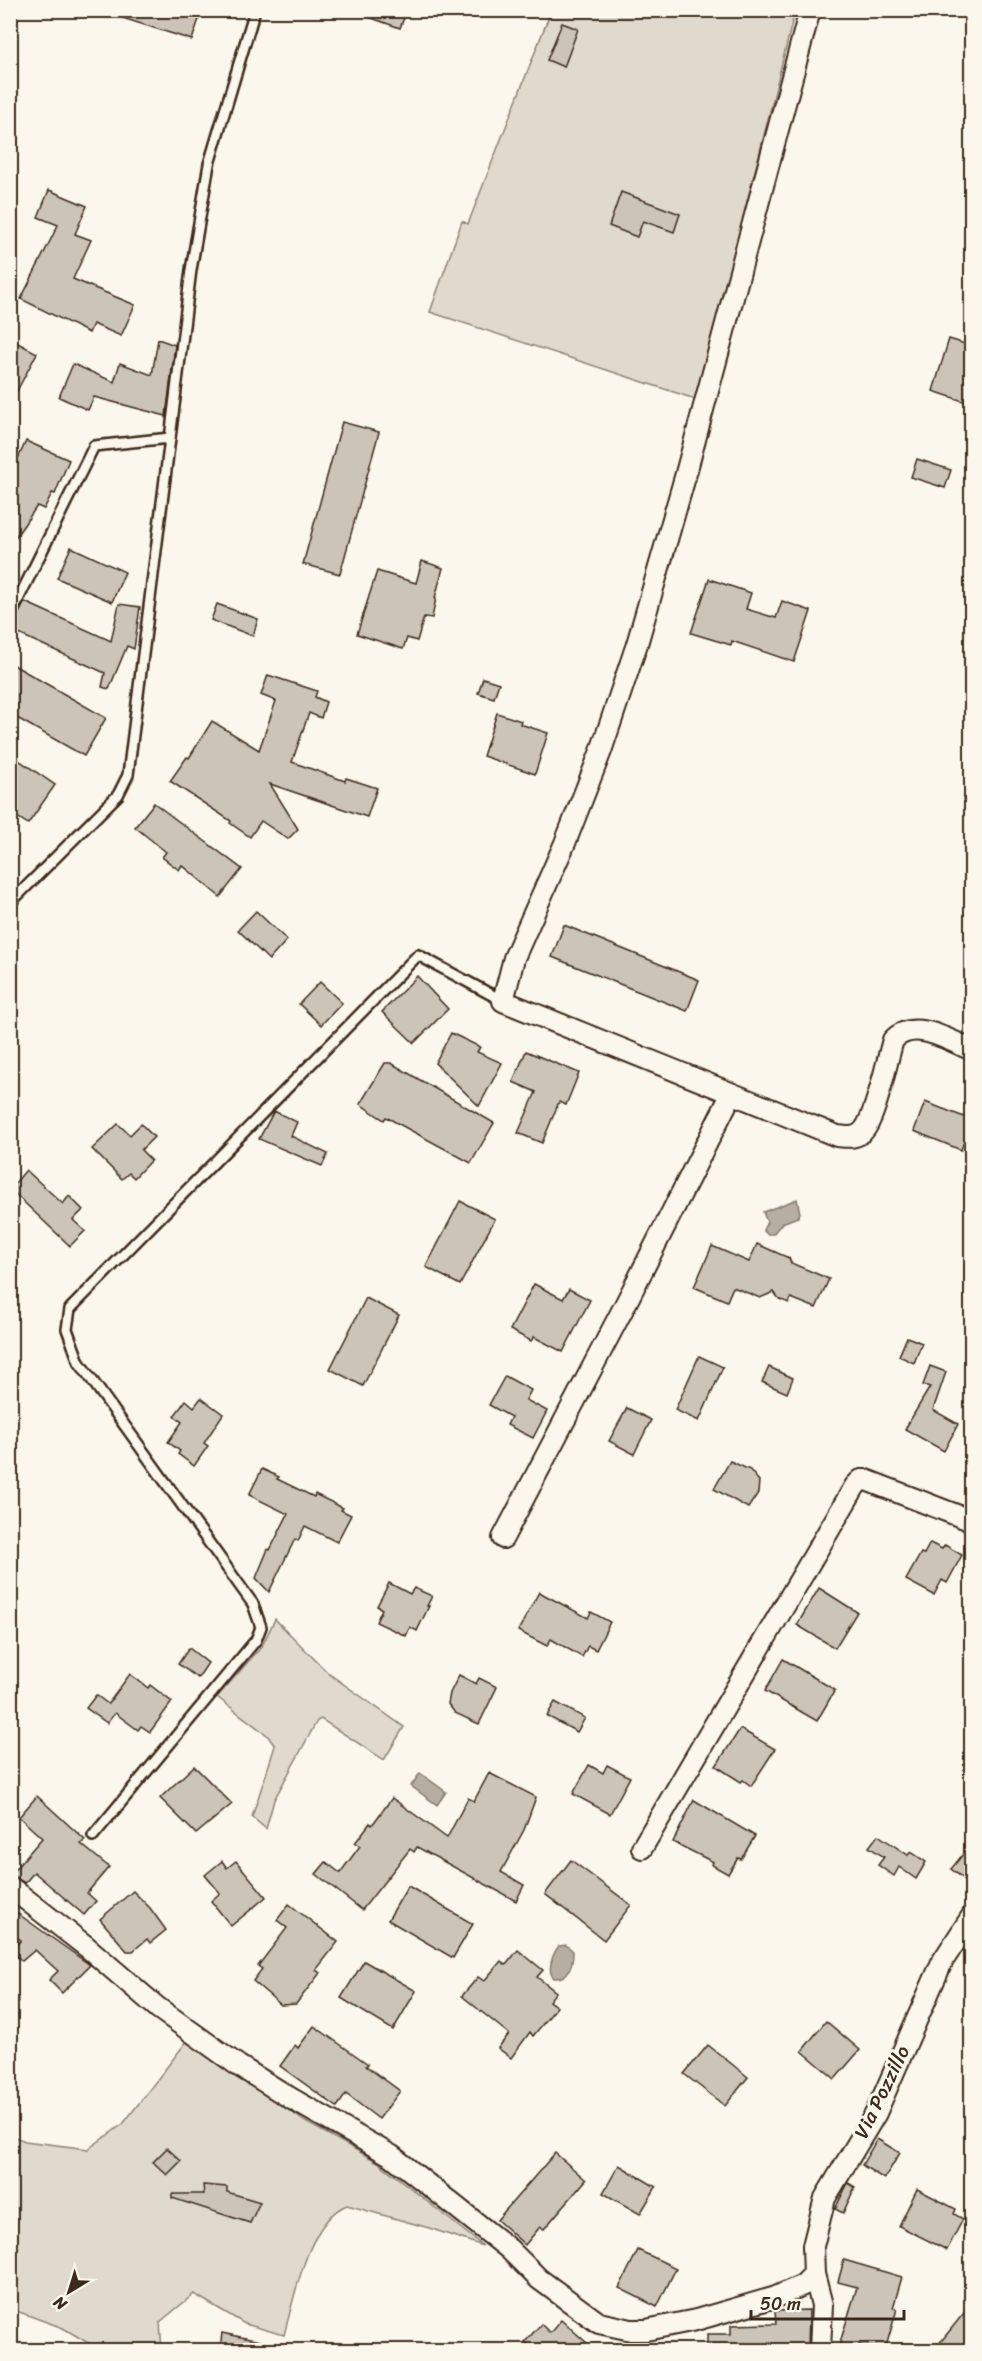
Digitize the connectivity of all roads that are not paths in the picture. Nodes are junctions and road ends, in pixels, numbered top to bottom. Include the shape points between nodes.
1 (255, 10) edge
2 (810, 10) edge
3 (170, 438) junction
4 (10, 616) edge
5 (10, 903) edge
6 (503, 1001) junction
7 (972, 1050) edge
8 (731, 1095) junction
9 (972, 1521) edge
10 (503, 1538) dead end
11 (93, 1836) dead end
12 (642, 1848) dead end
13 (10, 1887) edge
14 (972, 1916) edge
15 (814, 2274) junction
16 (820, 2350) edge

1 - 3 lane via 209,164
2 - 6 street via 638,644 565,843 514,958
3 - 4 lane via 94,446
3 - 5 lane via 128,775 118,795
6 - 8 street
6 - 11 lane via 418,955 70,1309 67,1329 79,1362 253,1604 261,1627 256,1640
7 - 8 street via 925,1031 900,1032 893,1040 871,1117 864,1131 854,1137 837,1136
8 - 10 street
9 - 12 street via 861,1480
13 - 15 street via 158,2008 239,2066 392,2156 509,2249 539,2279 599,2323 631,2330 696,2320 776,2297 803,2285
14 - 15 street, Via Pozzillo via 942,1962 876,2113 825,2198 813,2246
15 - 16 street, Via Pozzillo via 822,2305

